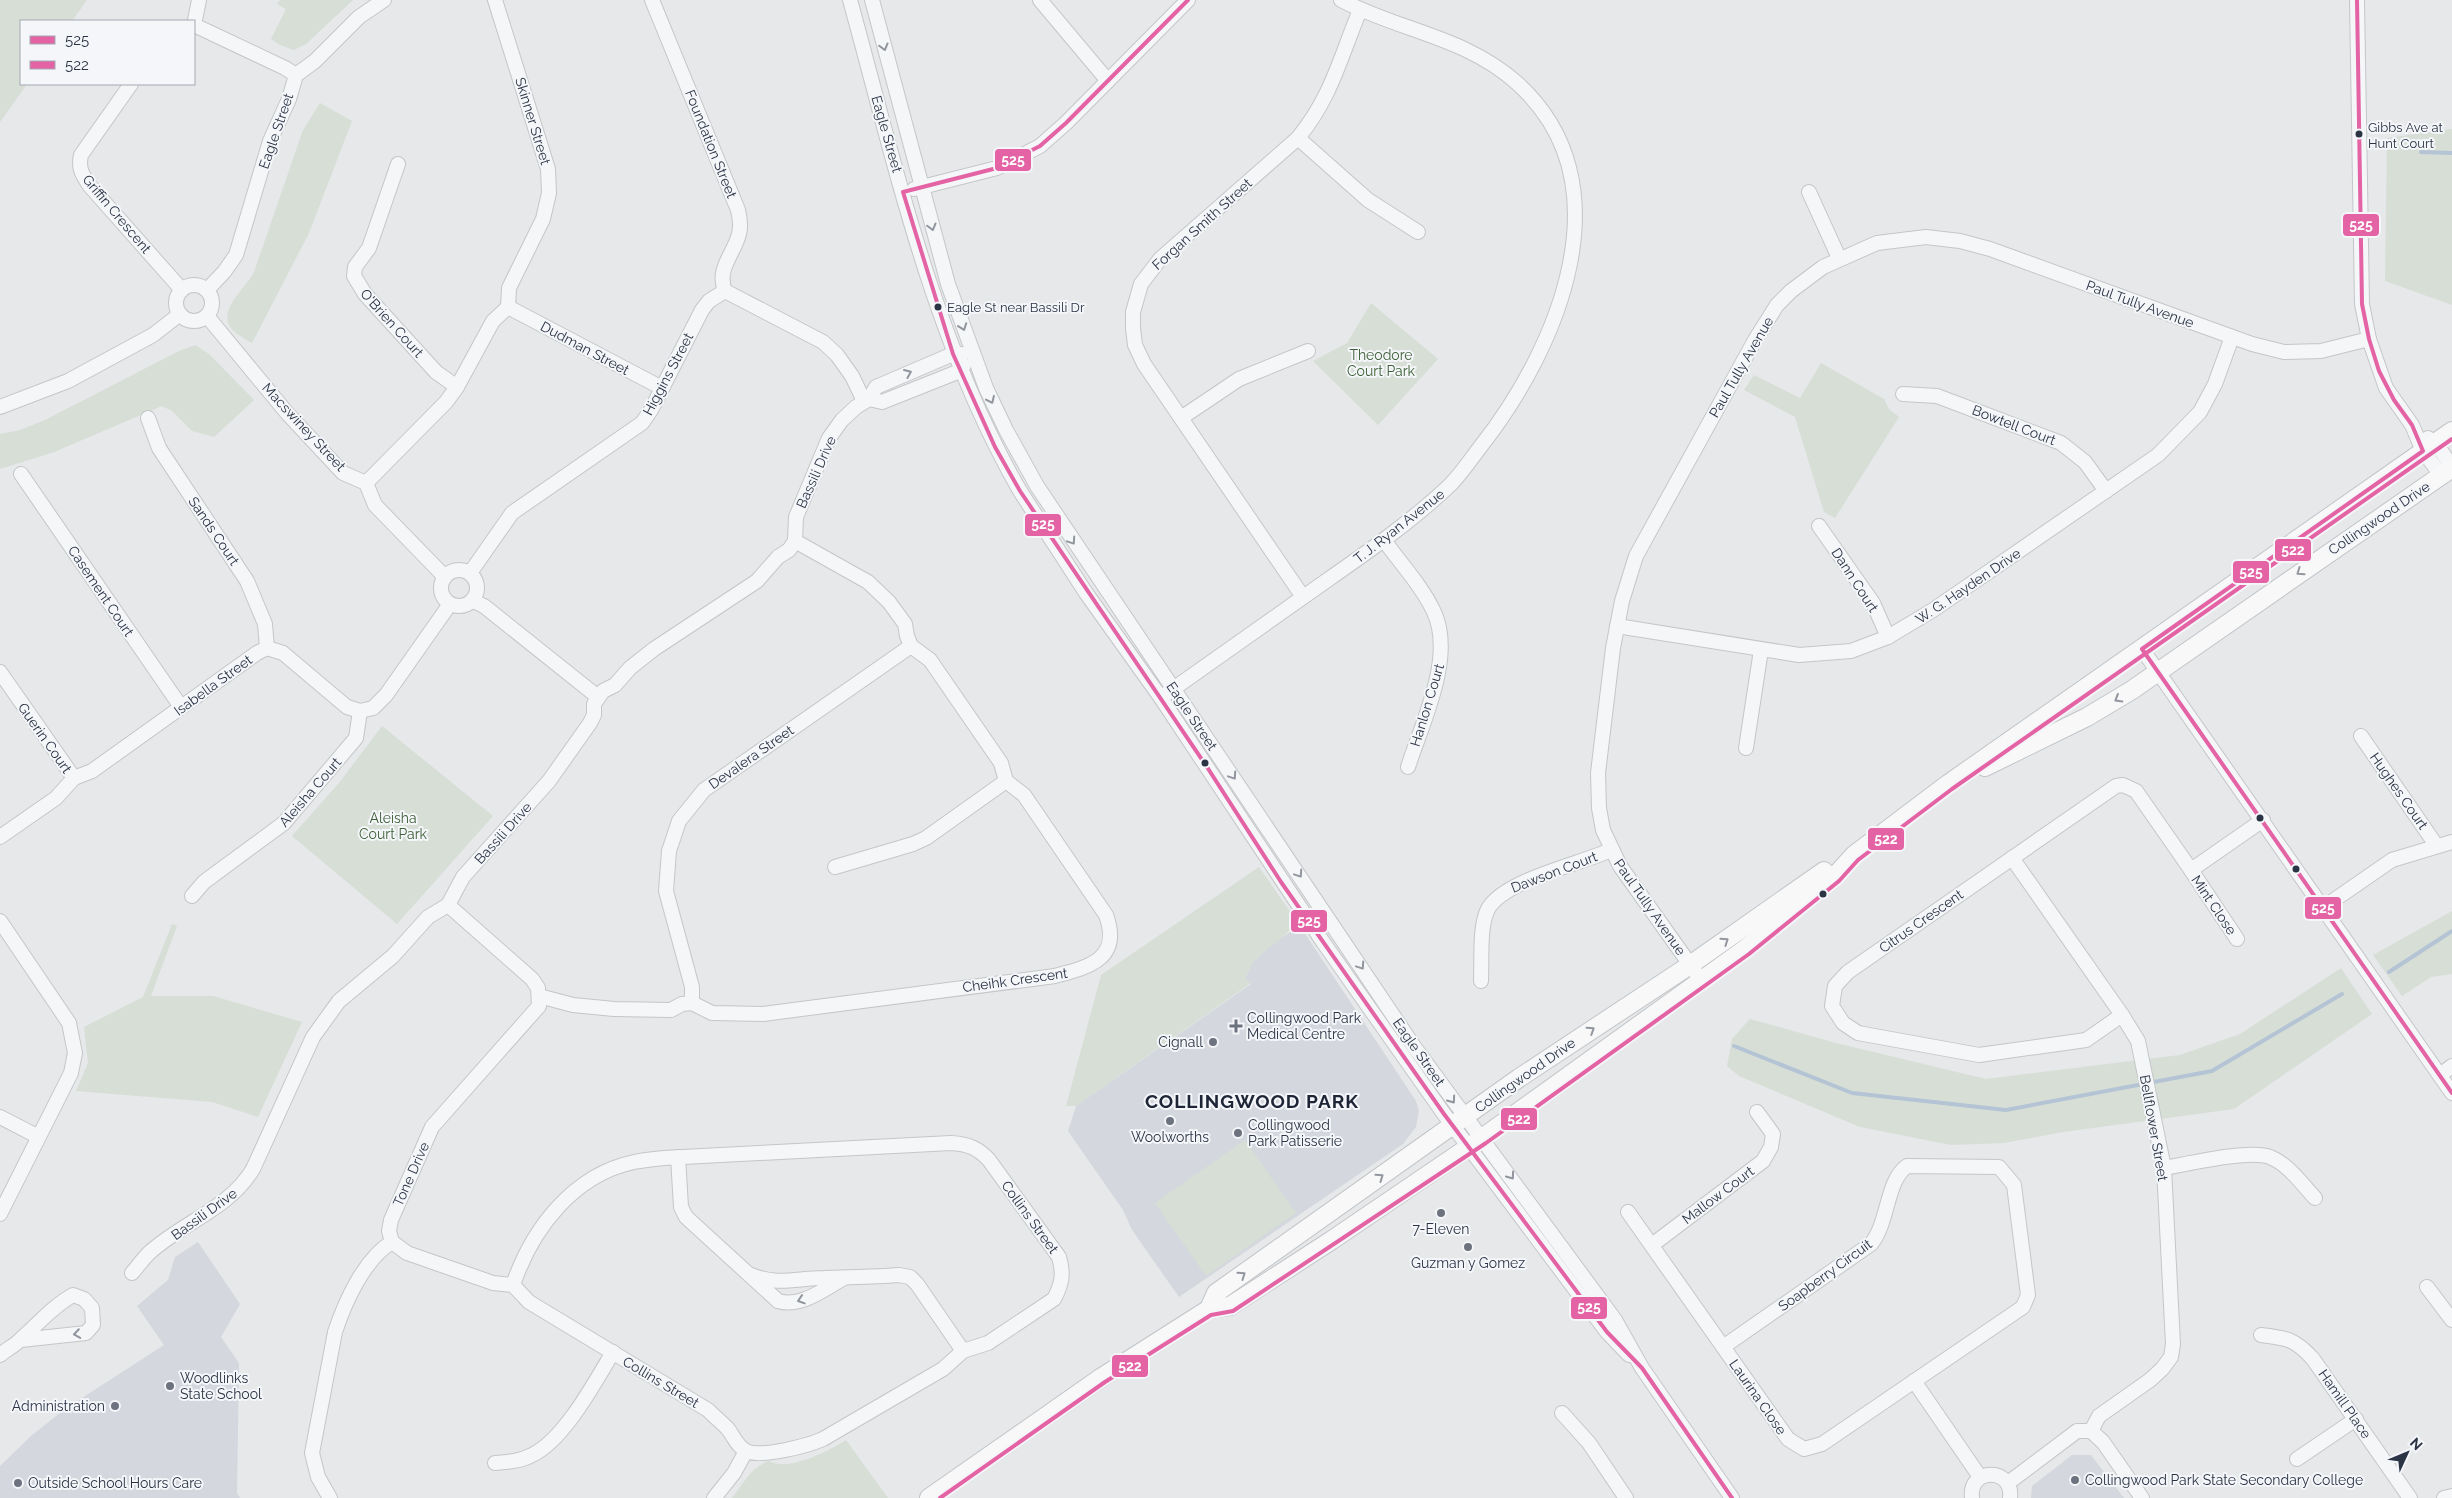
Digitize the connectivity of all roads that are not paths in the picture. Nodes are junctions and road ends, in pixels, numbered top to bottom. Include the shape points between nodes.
1 (199, 0) edge
2 (384, 0) edge
3 (495, 0) edge
4 (652, 0) edge
5 (850, 0) edge
6 (872, 0) edge
7 (1040, 0) edge
8 (1188, 0) edge
9 (1341, 0) edge
10 (2357, 0) edge
11 (1360, 10) junction
12 (195, 20) edge
13 (195, 25) edge
14 (296, 75) junction
15 (1108, 81) junction
16 (130, 85) edge
17 (1298, 138) junction
18 (398, 164) dead end
19 (921, 187) junction
20 (904, 192) junction
21 (1809, 192) dead end
22 (1418, 232) dead end
23 (1839, 258) junction
24 (182, 290) junction
25 (207, 290) junction
26 (725, 291) junction
27 (508, 307) junction
28 (180, 314) junction
29 (207, 316) junction
30 (2232, 337) junction
31 (2369, 339) junction
32 (1308, 351) dead end
33 (953, 354) junction
34 (972, 355) junction
35 (960, 371) junction
36 (457, 387) junction
37 (662, 388) junction
38 (1903, 394) dead end
39 (866, 400) junction
40 (0, 407) edge
41 (148, 418) dead end
42 (1181, 418) junction
43 (2452, 431) edge
44 (2429, 447) junction
45 (2448, 470) edge
46 (21, 474) dead end
47 (366, 483) junction
48 (2106, 491) junction
49 (1819, 526) dead end
50 (1384, 540) junction
51 (795, 541) junction
52 (470, 573) junction
53 (444, 577) junction
54 (1303, 597) junction
55 (473, 601) junction
56 (450, 604) junction
57 (1616, 626) junction
58 (1888, 637) junction
59 (912, 646) junction
60 (267, 648) junction
61 (2142, 649) junction
62 (1761, 650) junction
63 (0, 672) edge
64 (2159, 672) junction
65 (1174, 689) junction
66 (598, 697) junction
67 (1161, 698) junction
68 (181, 707) junction
69 (360, 712) junction
70 (2361, 736) dead end
71 (1746, 748) dead end
72 (1408, 767) dead end
73 (74, 778) junction
74 (1006, 781) junction
75 (1948, 784) junction
76 (2263, 820) junction
77 (0, 837) edge
78 (2452, 842) edge
79 (2436, 845) junction
80 (1611, 850) junction
81 (1854, 855) junction
82 (2012, 858) junction
83 (835, 867) dead end
84 (2191, 870) junction
85 (192, 896) dead end
86 (448, 905) junction
87 (2324, 907) junction
88 (0, 921) edge
89 (2238, 939) dead end
90 (1690, 965) junction
91 (1700, 980) junction
92 (1481, 982) dead end
93 (539, 996) junction
94 (692, 1003) junction
95 (2122, 1015) junction
96 (2452, 1066) edge
97 (2440, 1075) junction
98 (2452, 1093) edge
99 (1757, 1112) dead end
100 (0, 1117) edge
101 (1459, 1122) junction
102 (37, 1136) junction
103 (1475, 1142) junction
104 (678, 1157) junction
105 (2164, 1168) junction
106 (2315, 1198) dead end
107 (1628, 1212) dead end
108 (0, 1214) edge
109 (392, 1242) junction
110 (1652, 1245) junction
111 (132, 1273) dead end
112 (750, 1274) junction
113 (844, 1278) junction
114 (512, 1285) junction
115 (2427, 1287) dead end
116 (1209, 1309) junction
117 (2452, 1320) edge
118 (2261, 1335) dead end
119 (21, 1340) junction
120 (1723, 1347) junction
121 (963, 1351) junction
122 (613, 1352) junction
123 (0, 1355) edge
124 (1914, 1381) junction
125 (1562, 1413) dead end
126 (2356, 1419) junction
127 (2091, 1431) junction
128 (746, 1451) junction
129 (2297, 1459) dead end
130 (495, 1463) dead end
131 (1980, 1477) junction
132 (2008, 1483) junction
133 (2452, 1496) edge
134 (330, 1498) edge
135 (714, 1498) edge
136 (929, 1498) edge
137 (1626, 1498) edge
138 (1732, 1498) edge
139 (1972, 1498) edge
140 (2010, 1498) edge
141 (2142, 1498) edge
142 (2410, 1498) edge
143 (2444, 1498) edge

1 - 12 street
2 - 14 street, Eagle Street via 359,18
3 - 27 street, Skinner Street via 548,169 549,193 544,219 509,288
4 - 26 street, Foundation Street via 738,210 739,235 721,282
5 - 20 street, Eagle Street
6 -> 19 street, Eagle Street
7 - 15 street
8 - 15 street
9 - 11 street, T. J. Ryan Avenue
10 - 31 street via 2362,304
11 - 17 street, Forgan Smith Street via 1327,95
11 - 50 street, T. J. Ryan Avenue via 1462,46 1492,62 1518,84 1538,105 1563,150 1572,178 1576,208 1570,269 1539,356 1515,398 1500,423 1452,484
13 - 14 street
14 - 25 street, Eagle Street via 270,141 236,255
15 - 19 street via 1051,137 1029,153 997,168
16 - 24 street, Griffin Crescent via 81,155 79,164 89,185
17 - 22 street via 1368,200
17 - 42 street, Forgan Smith Street via 1160,259 1141,284 1133,312 1135,345 1144,364
18 - 36 street, O'Brien Court via 369,248 355,267 354,276 365,294 436,372
19 - 20 street
19 -> 34 street, Eagle Street
20 - 33 street, Eagle Street
21 - 23 street
23 - 30 street, Paul Tully Avenue via 1894,240 1926,237 1960,241
23 - 57 street, Paul Tully Avenue via 1791,291 1777,305 1755,340 1636,556
24 - 25 street via 192,285
24 - 28 street via 176,303
25 - 29 street via 212,302
26 - 37 street, Higgins Street via 702,310
26 - 39 street via 823,342 852,376
27 - 36 street via 492,321
27 - 37 street, Dudman Street
28 - 29 street via 190,320
28 - 40 street via 153,335 68,381
29 - 47 street, Macswiney Street via 286,413 344,472
30 - 31 street, Paul Tully Avenue via 2284,352 2321,351
30 - 48 street, W. G. Hayden Drive via 2215,384 2200,412 2158,455
31 - 44 street via 2386,388
32 - 42 street via 1239,379
33 - 34 street, Bassili Drive
33 - 35 street, Eagle Street
39 -> 33 street, Bassili Drive via 876,387
34 - 35 street
34 -> 65 street, Eagle Street via 1006,430 1037,486
35 - 39 street via 882,402
35 - 67 street, Eagle Street via 994,447 1020,492 1086,593
36 - 47 street
37 - 52 street, Higgins Street via 642,423 512,514
38 - 48 street, Bowtell Court via 1937,396 2061,443 2085,462
39 - 51 street, Bassili Drive via 842,420 829,438 796,517
41 - 60 street, Sands Court via 159,448 247,581 265,624
42 - 54 street, Forgan Smith Street
43 - 44 main road, Collingwood Drive
44 - 45 street
44 - 61 main road, Collingwood Drive
45 -> 64 main road, Collingwood Drive
46 - 68 street, Casement Court
47 - 53 street via 375,505
48 - 58 street, W. G. Hayden Drive via 1933,610
49 - 58 street, Dann Court via 1873,603
50 - 54 street, T. J. Ryan Avenue
50 - 72 street, Hanlon Court via 1434,612 1440,628 1440,669
51 - 59 street via 868,582 889,602 905,624
51 - 66 street via 757,581 654,649
52 - 53 street via 459,570
52 - 55 street via 478,586
53 - 56 street via 442,595
54 - 65 street, T. J. Ryan Avenue
55 - 56 street via 462,607
55 - 66 street via 484,606
56 - 69 street via 386,695 373,708
57 - 62 street, W. G. Hayden Drive
57 - 80 street, Paul Tully Avenue via 1598,773 1603,830
58 - 62 street, W. G. Hayden Drive via 1851,651 1816,655
59 - 74 street via 935,667 1001,763
59 - 94 street, Devalera Street via 704,790 679,821 669,850 666,891 692,987
60 - 68 street, Isabella Street
60 - 69 street, Isabella Street via 283,653 347,707
61 - 64 street
61 - 75 main road, Collingwood Drive
62 - 71 street
63 - 73 street, Guerin Court
64 -> 75 main road, Collingwood Drive via 2086,717
64 - 76 street
65 - 67 street, T. J. Ryan Avenue
65 -> 101 street, Eagle Street via 1415,1048
66 - 86 street, Bassili Drive via 590,723 549,781 463,877
67 - 101 street, Eagle Street via 1281,882
68 - 73 street, Isabella Street via 92,771
69 - 85 street, Aleisha Court via 356,738 284,823 204,882
70 - 79 street, Hughes Court
73 - 77 street, Isabella Street via 56,798
74 - 83 street via 926,838
74 - 94 street, Cheihk Crescent via 1024,795 1106,915 1110,926 1107,947 1100,958 1086,968 1055,976 763,1014 712,1013
75 - 81 main road, Collingwood Drive
76 - 84 street
76 - 87 street
78 - 79 street
79 - 87 street via 2392,860
80 - 90 street, Paul Tully Avenue
80 - 92 street, Dawson Court via 1509,888 1494,901 1487,910 1484,924
90 -> 81 main road, Collingwood Drive via 1829,867
81 - 91 main road, Collingwood Drive via 1835,876 1787,915
82 - 84 street, Citrus Crescent via 2116,786 2123,785 2136,790
82 - 95 street, Bellflower Street
82 - 95 street, Citrus Crescent via 1848,972 1835,986 1832,1006 1843,1023 1858,1033 1979,1056 2086,1040
84 - 89 street, Mint Close
86 - 93 street via 532,979
86 - 111 street, Bassili Drive via 428,917 393,956 339,1002 313,1037 245,1183 232,1196 150,1252
87 - 97 street
88 - 102 street via 69,1023 74,1041 71,1073
90 - 91 street, Paul Tully Avenue
101 -> 90 main road, Collingwood Drive
91 - 103 main road, Collingwood Drive
93 - 94 street via 573,1005 614,1009 671,1010
93 - 109 street, Tone Drive via 533,1013 432,1127 391,1220
95 - 105 street, Bellflower Street via 2138,1041
96 - 97 street
97 - 98 street
99 - 110 street, Mallow Court via 1773,1134 1763,1162
100 - 102 street
101 - 103 street, Eagle Street
116 -> 101 main road, Collingwood Drive via 1216,1293
102 - 108 street
103 - 116 main road, Collingwood Drive via 1230,1306
103 - 138 street, Eagle Street via 1607,1332 1642,1368
104 - 112 street via 681,1207 686,1217
104 - 114 street, Collins Street via 633,1162 596,1176 568,1197 537,1233
104 - 121 street, Collins Street via 951,1143 967,1144 980,1151 1059,1257 1063,1272 1060,1287 1050,1302 988,1344
105 - 106 street via 2251,1154 2270,1156 2287,1168
105 - 127 street, Bellflower Street via 2173,1330 2170,1357 2150,1380 2099,1416
107 - 110 street, Laurina Close
109 - 114 street via 406,1253 493,1283
109 - 134 street via 372,1258 334,1332 312,1453 318,1477
110 - 120 street, Laurina Close
112 - 113 street via 765,1281 778,1282
113 -> 112 street via 802,1301 788,1304 778,1301
113 - 121 street via 899,1275 910,1278
114 - 122 street, Collins Street via 529,1302
115 - 117 street
116 - 136 main road, Collingwood Drive via 1102,1377
118 - 126 street, Hamill Place via 2287,1338 2304,1349
119 -> 119 street via 34,1324 73,1296 84,1299 92,1308 93,1324 86,1333
119 - 123 street
120 - 124 street, Laurina Close via 1788,1439 1804,1448 1822,1444
120 - 124 street, Soapberry Circuit via 1871,1244 1880,1233 1898,1172 1907,1166 1999,1167 2014,1185 2028,1295 2023,1307
121 - 128 street, Collins Street via 943,1370 823,1439 780,1451
122 - 128 street, Collins Street via 708,1410
122 - 130 street via 571,1418 553,1439 534,1455
124 - 131 street
125 - 137 street via 1589,1443
126 - 129 street
126 - 142 street, Hamill Place
127 - 132 street via 2077,1431
127 - 141 street via 2104,1442
128 - 135 street
131 - 132 street via 1992,1474
131 - 139 street via 1972,1486
132 - 140 street
133 - 143 street

